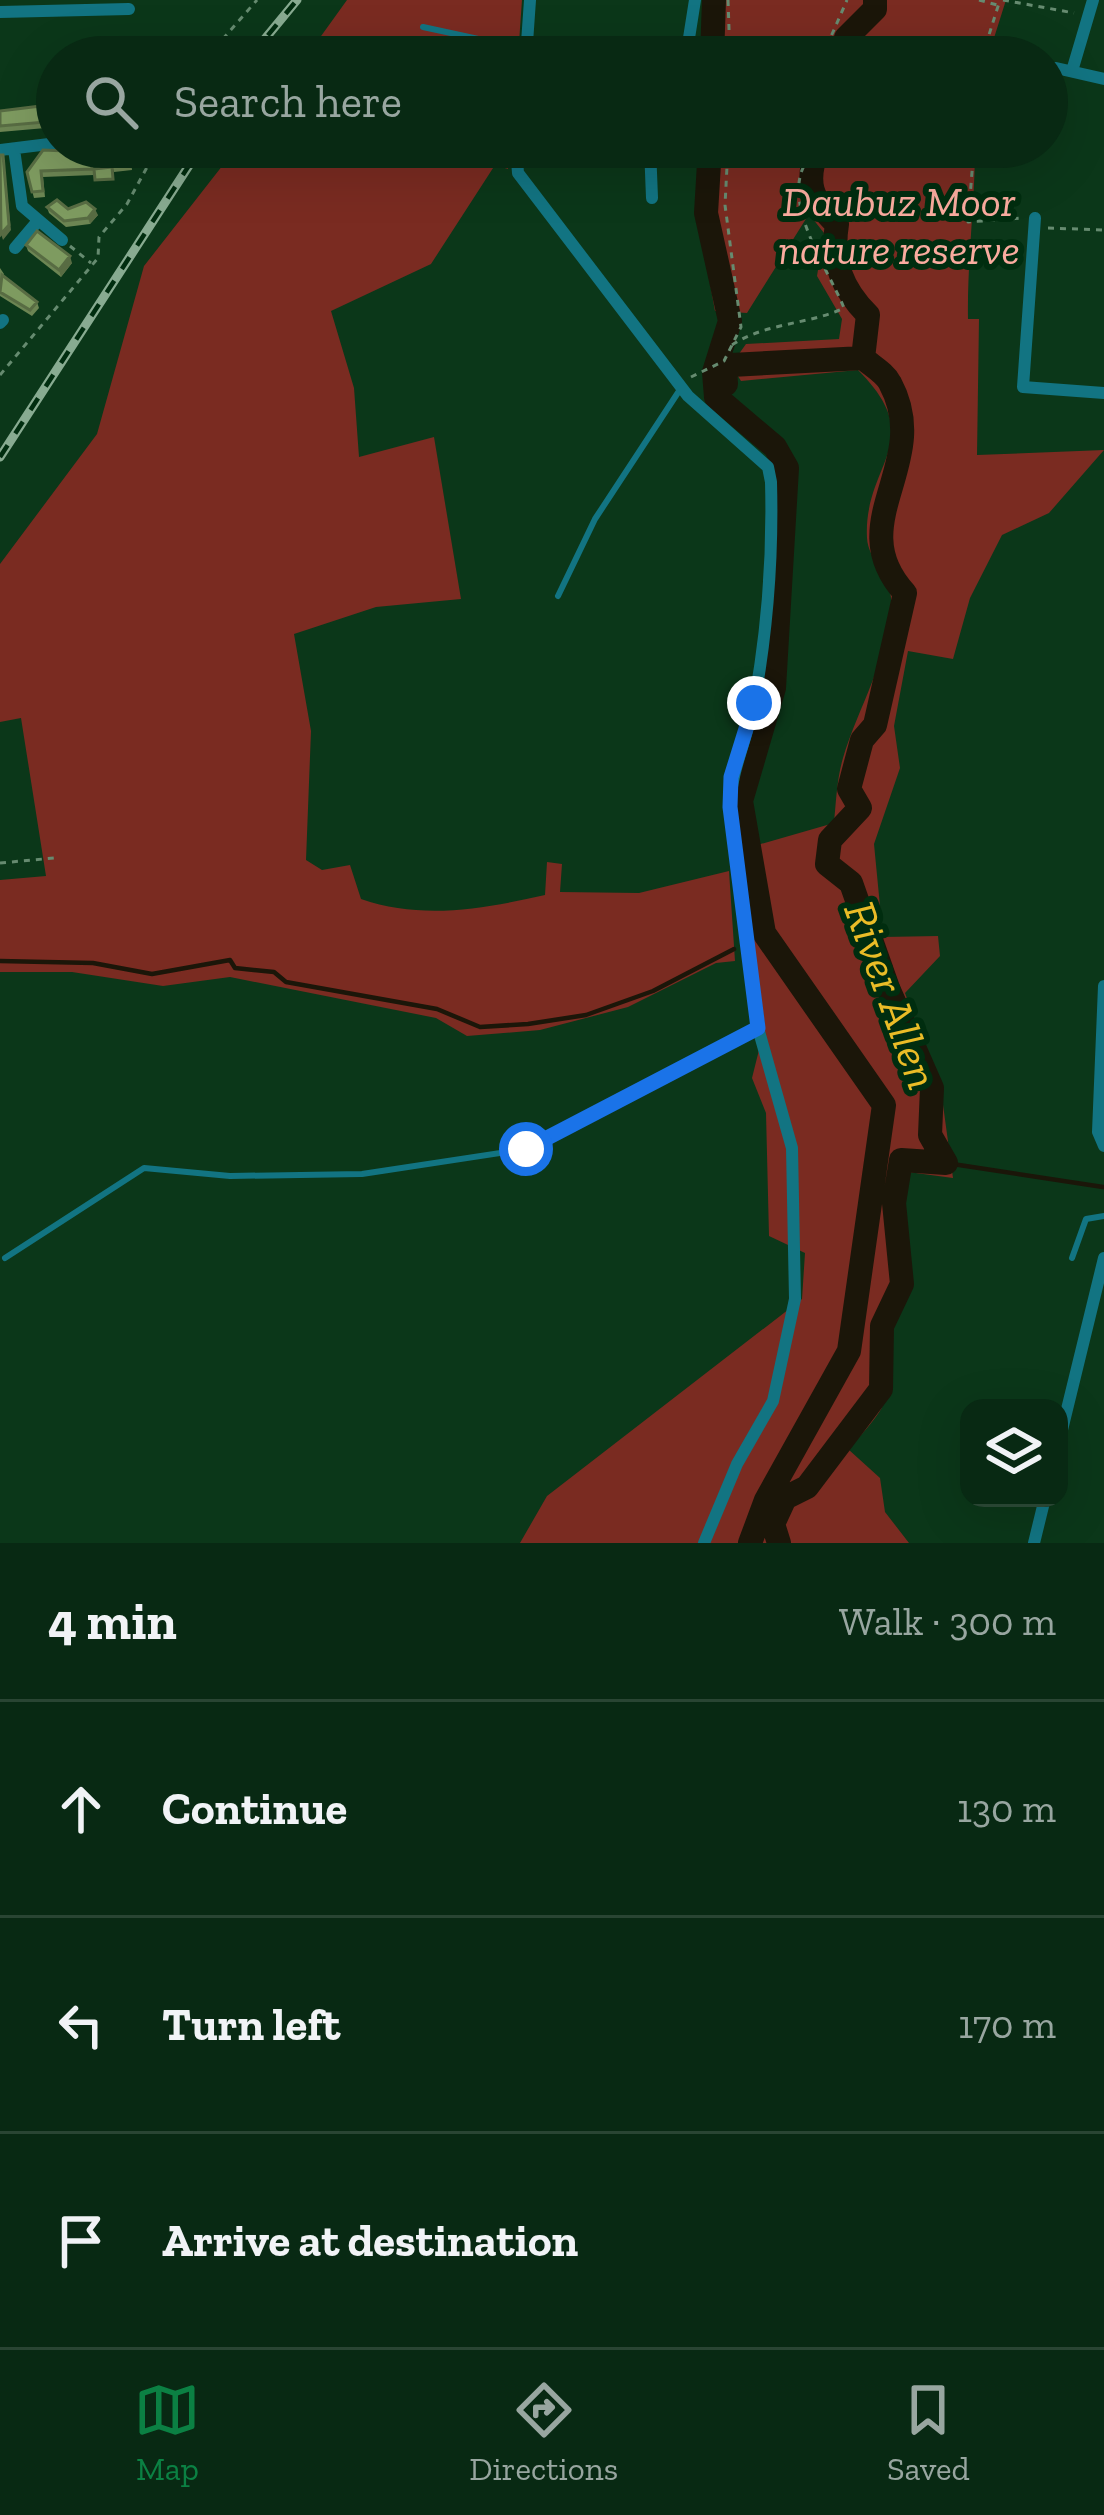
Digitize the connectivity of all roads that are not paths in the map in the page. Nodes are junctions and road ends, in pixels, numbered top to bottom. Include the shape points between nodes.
1 (530, 0) edge
2 (695, 0) edge
3 (1093, 0) edge
4 (129, 9) dead end
5 (0, 11) edge
6 (423, 27) dead end
7 (459, 36) edge
8 (527, 36) edge
9 (689, 36) edge
10 (1068, 70) edge
11 (1072, 71) junction
12 (1104, 79) edge
13 (7, 150) edge
14 (518, 168) edge
15 (651, 168) edge
16 (652, 198) dead end
17 (38, 222) junction
18 (1034, 223) road end
19 (62, 240) road end
20 (14, 248) dead end
21 (680, 385) junction
22 (1104, 392) edge
23 (558, 596) dead end
24 (1104, 986) edge
25 (758, 1028) junction
26 (1104, 1146) edge
27 (1104, 1216) edge
28 (5, 1258) dead end
29 (1072, 1258) dead end
30 (1104, 1258) edge
31 (1068, 1405) edge
32 (1043, 1507) edge
33 (704, 1543) edge
34 (1034, 1543) edge

1 - 8 street
2 - 9 street
3 - 11 street
4 - 5 street
6 - 7 lane
10 - 11 street
11 - 12 street
13 - 17 street via 22,206
14 - 21 street
15 - 16 street
17 - 19 street
17 - 20 street
18 - 22 street via 1023,387
21 - 23 lane via 595,519
21 - 25 street via 768,467 771,482 770,609 730,792
24 - 26 street
25 - 28 lane via 526,1149 362,1174 144,1168
25 - 33 street via 792,1148 795,1299 772,1401
27 - 29 lane via 1086,1219
30 - 31 street
32 - 34 street

